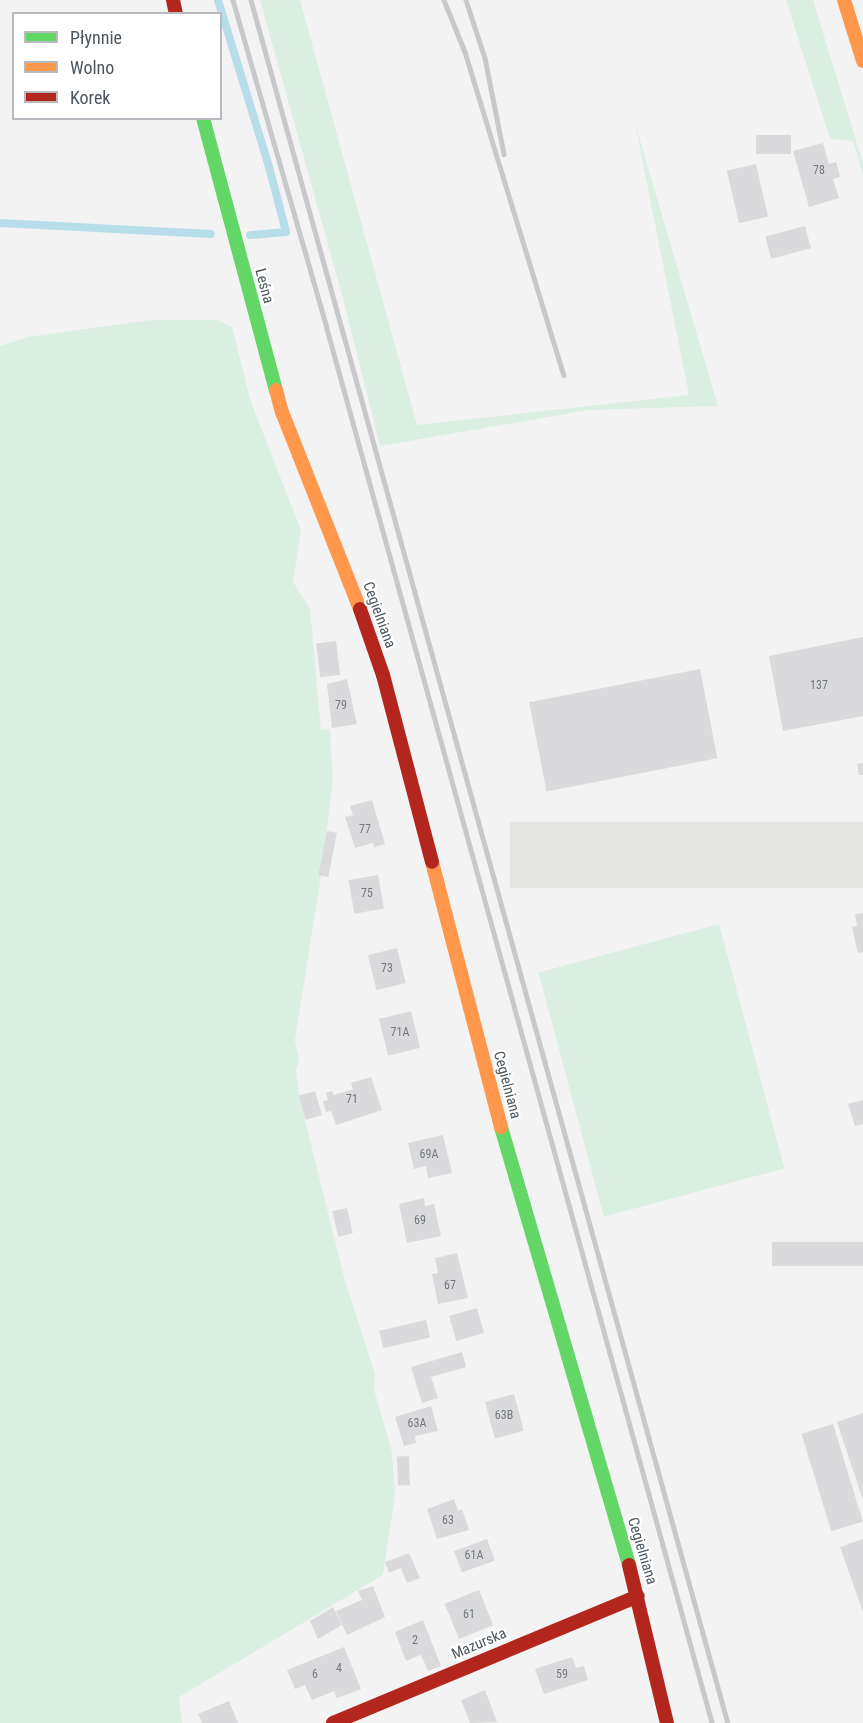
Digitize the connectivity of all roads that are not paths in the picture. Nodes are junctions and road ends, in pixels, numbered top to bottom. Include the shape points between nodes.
1 (844, 0) edge
2 (863, 61) edge
3 (204, 120) edge
4 (300, 461) joint
5 (638, 1596) junction
6 (333, 1723) edge
7 (667, 1723) edge

1 - 2 street
3 - 4 street, Leśna via 264,350
4 - 5 street, Cegielniana via 383,675 501,1128
5 - 6 street, Mazurska
5 - 7 street, Cegielniana

